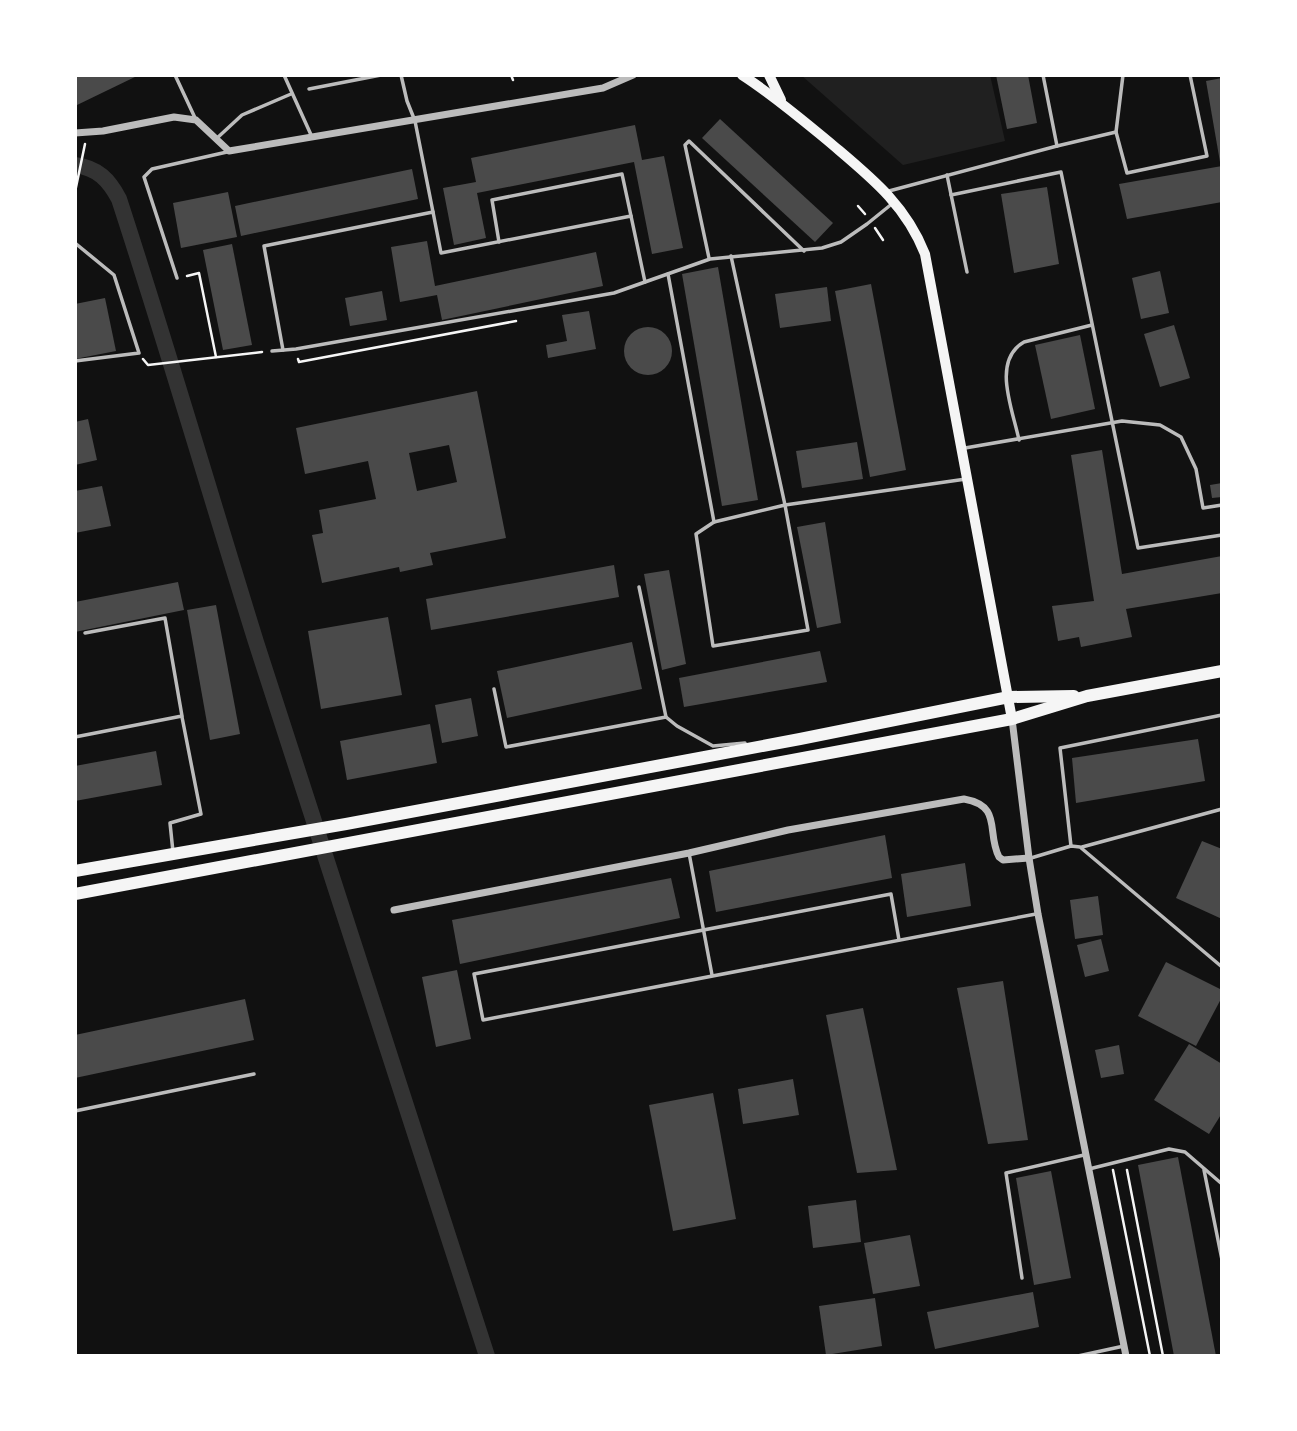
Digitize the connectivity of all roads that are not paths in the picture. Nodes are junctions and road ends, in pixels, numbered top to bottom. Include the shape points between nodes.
1 (175, 75) edge
2 (284, 75) edge
3 (381, 75) edge
4 (401, 75) edge
5 (633, 75) edge
6 (743, 75) edge
7 (769, 75) edge
8 (1043, 75) edge
9 (1123, 75) edge
10 (1189, 75) edge
11 (309, 89) dead end
12 (291, 94) junction
13 (782, 103) junction
14 (196, 120) junction
15 (415, 121) junction
16 (1116, 132) junction
17 (75, 133) edge
18 (216, 139) junction
19 (313, 139) junction
20 (1057, 146) junction
21 (229, 151) junction
22 (947, 175) junction
23 (887, 191) junction
24 (951, 195) junction
25 (895, 201) junction
26 (433, 212) junction
27 (631, 216) junction
28 (499, 242) junction
29 (75, 243) edge
30 (804, 251) junction
31 (731, 256) junction
32 (709, 259) junction
33 (967, 272) dead end
34 (668, 274) junction
35 (177, 278) road end
36 (645, 282) junction
37 (1092, 325) junction
38 (283, 350) junction
39 (272, 351) road end
40 (75, 360) edge
41 (1111, 423) junction
42 (1020, 440) junction
43 (962, 449) junction
44 (968, 479) junction
45 (785, 505) junction
46 (1222, 505) edge
47 (714, 522) junction
48 (1222, 535) edge
49 (639, 587) dead end
50 (85, 634) dead end
51 (1221, 675) edge
52 (494, 689) dead end
53 (1009, 696) junction
54 (1087, 696) junction
55 (1222, 715) edge
56 (182, 716) junction
57 (666, 717) junction
58 (1012, 719) junction
59 (75, 737) edge
60 (800, 739) junction
61 (1222, 809) edge
62 (1071, 846) junction
63 (1080, 847) junction
64 (689, 853) junction
65 (174, 855) junction
66 (1029, 858) junction
67 (75, 871) edge
68 (75, 894) edge
69 (394, 910) dead end
70 (1038, 914) junction
71 (705, 930) junction
72 (899, 940) junction
73 (1222, 967) edge
74 (712, 976) junction
75 (254, 1074) dead end
76 (75, 1111) edge
77 (1086, 1154) junction
78 (1203, 1168) junction
79 (1089, 1169) junction
80 (1222, 1184) edge
81 (1222, 1260) edge
82 (1022, 1278) dead end
83 (1124, 1346) junction
84 (1078, 1356) edge
85 (1126, 1356) edge

1 - 14 lane
2 - 12 lane
3 - 11 lane
4 - 15 lane
5 - 15 street via 603,88
6 - 13 main road
7 - 13 main road
8 - 20 lane
9 - 16 lane
10 - 16 lane via 1206,156 1127,173
12 - 18 lane via 242,115
12 - 19 lane
13 - 23 main road
14 - 17 street via 174,117
14 - 18 street
15 - 19 street
15 - 26 lane
16 - 20 lane
18 - 21 street
19 - 21 street
20 - 22 lane
21 - 35 lane via 152,169 144,177
22 - 23 lane
22 - 24 lane
23 - 25 main road
24 - 33 lane
24 - 37 lane via 1061,172
25 - 30 lane via 841,242
25 - 43 main road via 925,254
26 - 28 lane via 441,253
26 - 38 lane via 264,246
27 - 28 lane
27 - 28 lane via 622,174 492,201
27 - 36 lane
29 - 40 lane via 114,275 139,353
30 - 31 lane
30 - 32 lane via 689,141 685,145
31 - 32 lane
31 - 45 lane
32 - 34 lane
34 - 36 lane
34 - 47 lane
36 - 38 lane via 614,293
37 - 41 lane
37 - 42 lane via 1024,342 1009,355 1006,376
38 - 39 lane
41 - 42 lane
41 - 46 lane via 1160,425 1181,437 1196,469 1203,509
41 - 48 lane via 1138,548
42 - 43 lane
43 - 44 main road
44 - 45 lane
44 - 53 main road
45 - 47 lane
45 - 47 lane via 808,629 713,646 696,534
49 - 57 lane
50 - 56 lane via 166,618
51 - 54 main road
52 - 57 lane via 506,747
53 - 54 main road
53 - 58 main road
53 - 60 main road
54 - 58 main road
55 - 62 lane via 1060,748
56 - 59 lane
56 - 65 lane via 201,814 170,823
57 - 60 lane via 713,746
58 - 66 street
58 - 68 main road
60 - 65 main road
61 - 63 lane
62 - 63 lane
62 - 66 lane
63 - 73 lane
64 - 66 street via 964,799 986,808 999,857
64 - 69 street
64 - 71 lane
65 - 67 main road
66 - 70 street
70 - 72 lane
70 - 77 street
71 - 72 lane via 891,894
71 - 74 lane
71 - 74 lane via 474,975 483,1020
72 - 74 lane
75 - 76 lane
77 - 79 street
77 - 82 lane via 1006,1173
78 - 79 lane via 1185,1152 1169,1149
78 - 80 lane
78 - 81 lane
79 - 83 street
83 - 84 lane
83 - 85 street

